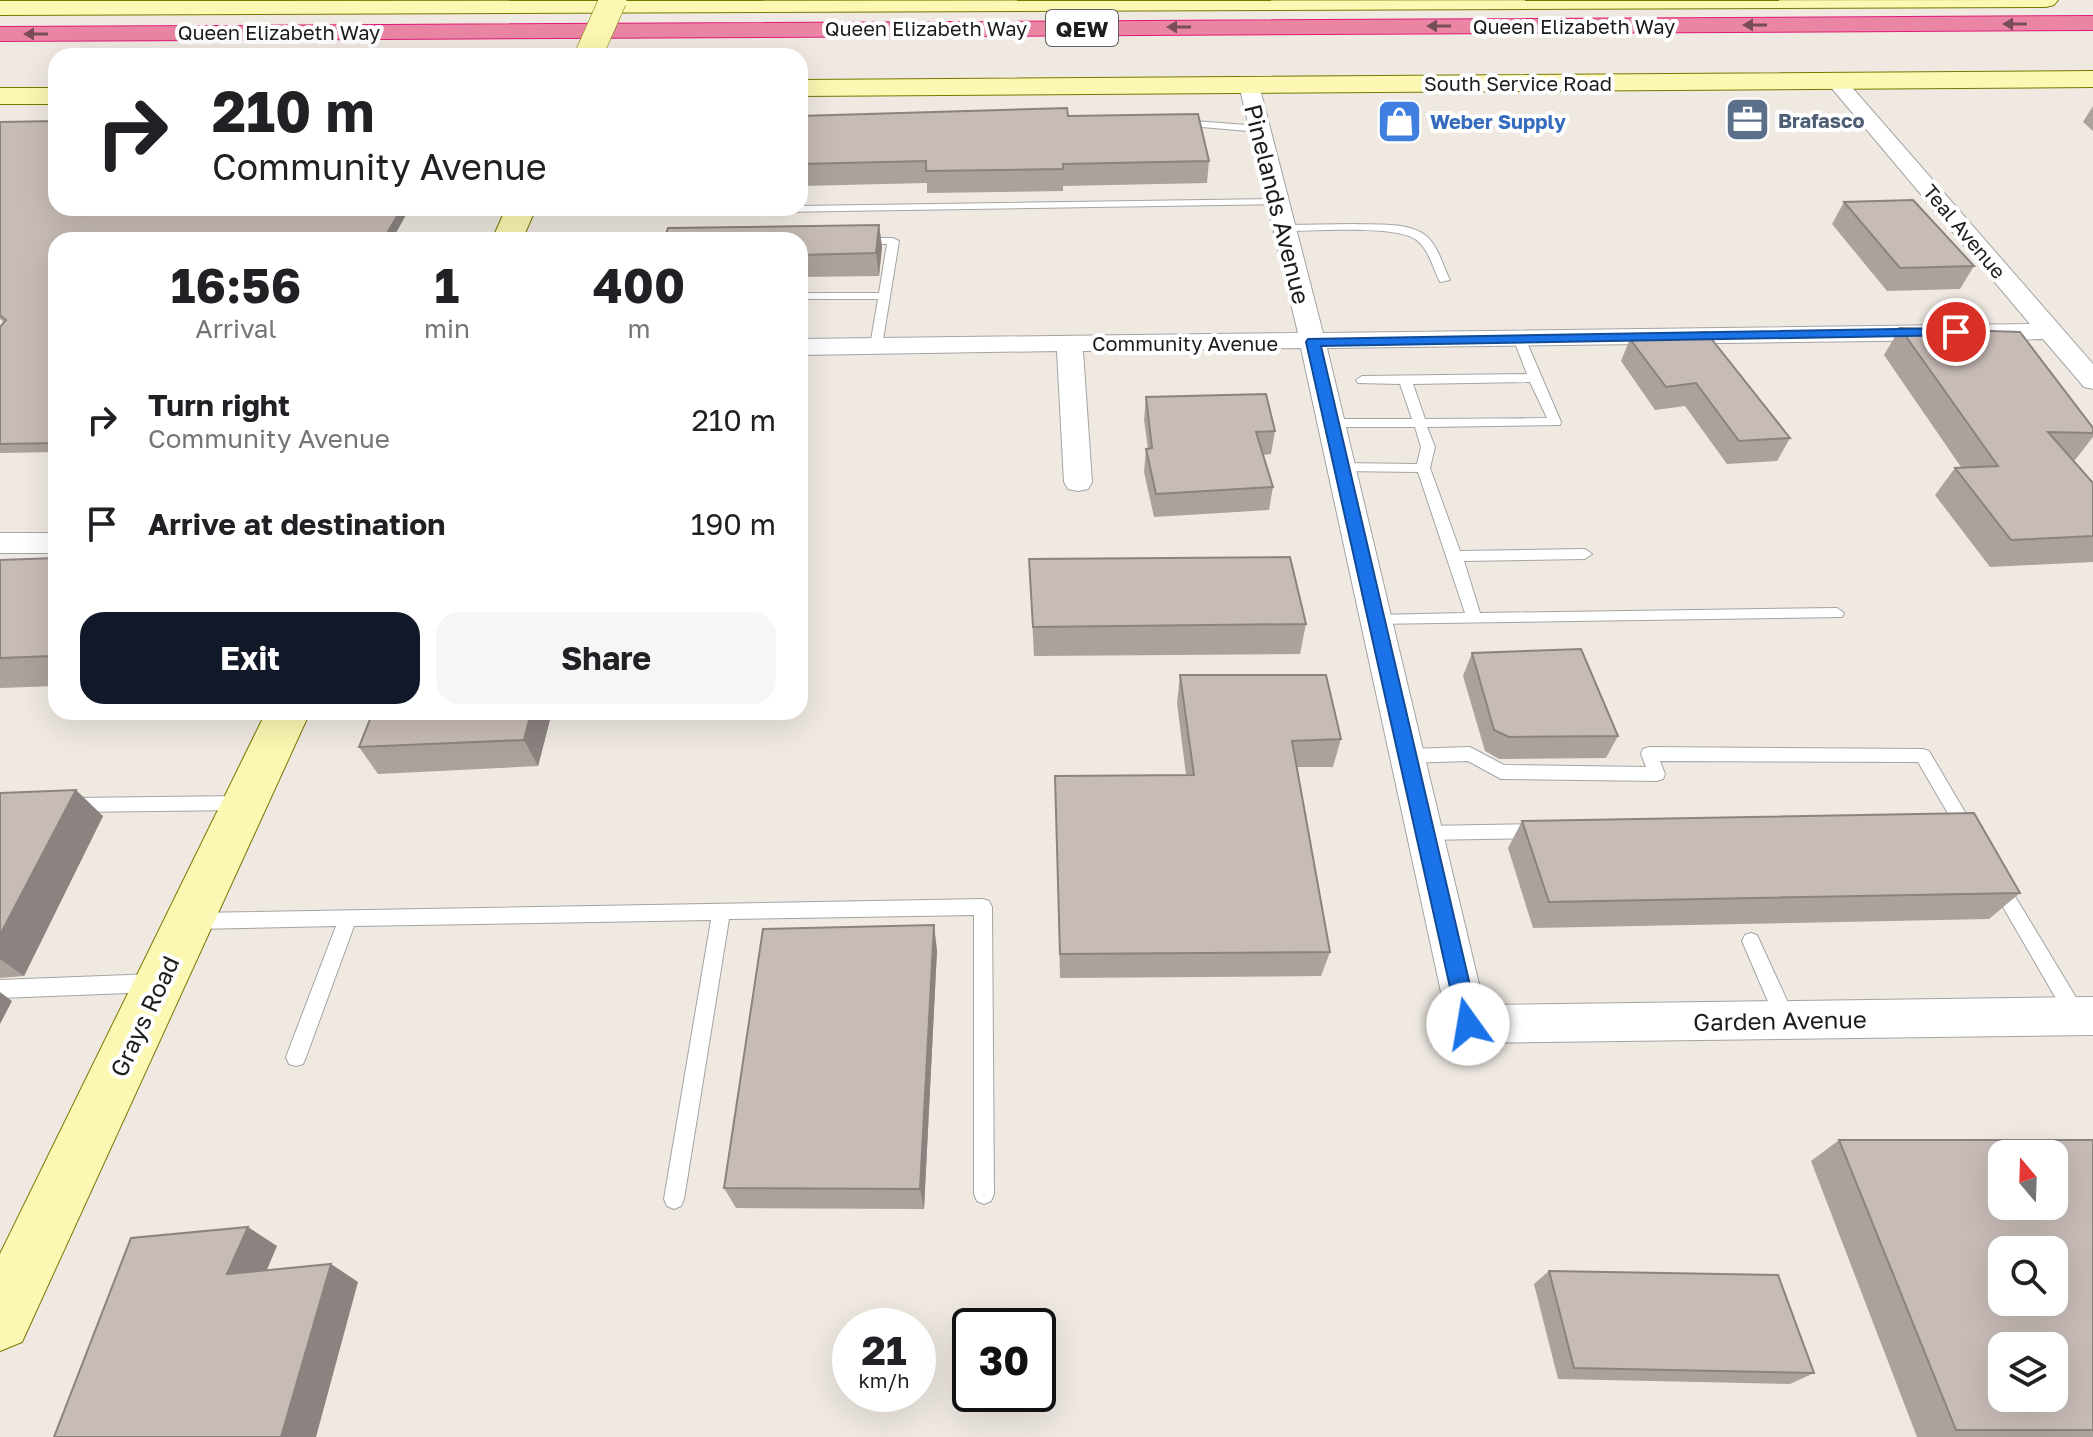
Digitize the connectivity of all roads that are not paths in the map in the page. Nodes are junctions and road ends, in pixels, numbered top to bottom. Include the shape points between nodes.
1 (613, 0) edge
2 (2046, 0) edge
3 (1717, 1) edge
4 (932, 2) edge
5 (69, 4) edge
6 (0, 8) edge
7 (2093, 23) edge
8 (0, 34) edge
9 (592, 48) edge
10 (2093, 79) edge
11 (1836, 81) junction
12 (1249, 85) junction
13 (808, 88) edge
14 (0, 96) edge
15 (48, 96) edge
16 (1163, 122) edge
17 (1260, 129) junction
18 (1278, 202) junction
19 (808, 209) edge
20 (1284, 228) junction
21 (846, 241) edge
22 (1444, 280) dead end
23 (808, 296) edge
24 (884, 296) junction
25 (2050, 331) junction
26 (1519, 338) junction
27 (1313, 342) junction
28 (1070, 344) junction
29 (876, 346) junction
30 (808, 347) edge
31 (1535, 378) junction
32 (1362, 380) dead end
33 (1405, 380) junction
34 (2093, 381) edge
35 (1331, 423) junction
36 (1420, 423) junction
37 (1341, 467) junction
38 (1423, 468) junction
39 (1078, 482) dead end
40 (0, 543) edge
41 (48, 543) edge
42 (1585, 554) dead end
43 (1455, 556) junction
44 (1837, 613) dead end
45 (1474, 618) junction
46 (1376, 620) junction
47 (284, 720) edge
48 (1407, 756) junction
49 (245, 803) junction
50 (46, 805) edge
51 (1961, 830) edge
52 (1551, 831) edge
53 (1424, 833) junction
54 (1988, 866) edge
55 (721, 911) junction
56 (348, 918) junction
57 (189, 921) junction
58 (1751, 941) dead end
59 (160, 983) junction
60 (0, 989) edge
61 (2084, 1016) edge
62 (1785, 1020) junction
63 (1468, 1024) joint
64 (296, 1057) dead end
65 (984, 1194) dead end
66 (674, 1199) dead end
67 (0, 1320) edge

1 - 9 street, bridge
2 - 3 street
3 - 4 street
4 - 5 street
5 - 6 street
7 -> 8 highway, Queen Elizabeth Way / QEW
10 - 11 street, South Service Road
11 - 12 street, South Service Road
11 - 25 street, Teal Avenue
12 - 13 street, South Service Road
12 - 17 street, Pinelands Avenue
14 - 15 street
16 - 17 lane
17 - 18 street, Pinelands Avenue
18 - 19 lane
18 - 20 street, Pinelands Avenue
20 - 22 lane via 1416,234 1424,239
20 - 27 street, Pinelands Avenue
21 - 24 lane via 893,241
23 - 24 lane
24 - 29 lane
25 - 26 street, Community Avenue
25 - 34 street, Teal Avenue
26 - 27 street, Community Avenue
26 - 31 lane
27 - 28 street, Community Avenue
27 - 35 street, Pinelands Avenue
28 - 29 street, Community Avenue
28 - 39 street
29 - 30 street, Community Avenue
31 - 33 lane
31 - 36 lane via 1555,422
32 - 33 lane
33 - 36 lane
35 - 36 lane
35 - 37 street, Pinelands Avenue
36 - 38 lane via 1428,447
37 - 38 lane
37 - 46 street, Pinelands Avenue
38 - 43 lane
40 - 41 street
42 - 43 lane
43 - 45 lane
44 - 45 lane
45 - 46 lane
46 - 48 street, Pinelands Avenue
47 - 49 street, Grays Road
48 - 51 lane via 1470,754 1501,772 1657,774 1649,754 1923,756
48 - 53 street, Pinelands Avenue
49 - 50 lane
49 - 57 street, Grays Road
52 - 53 lane
53 - 63 street, Pinelands Avenue
54 - 61 lane
55 - 56 lane
55 - 65 lane via 983,907
55 - 66 lane
56 - 57 lane
56 - 64 lane
57 - 59 street, Grays Road
58 - 62 lane
59 - 60 lane
59 - 67 street, Grays Road
61 - 62 street, Garden Avenue
62 - 63 street, Garden Avenue

